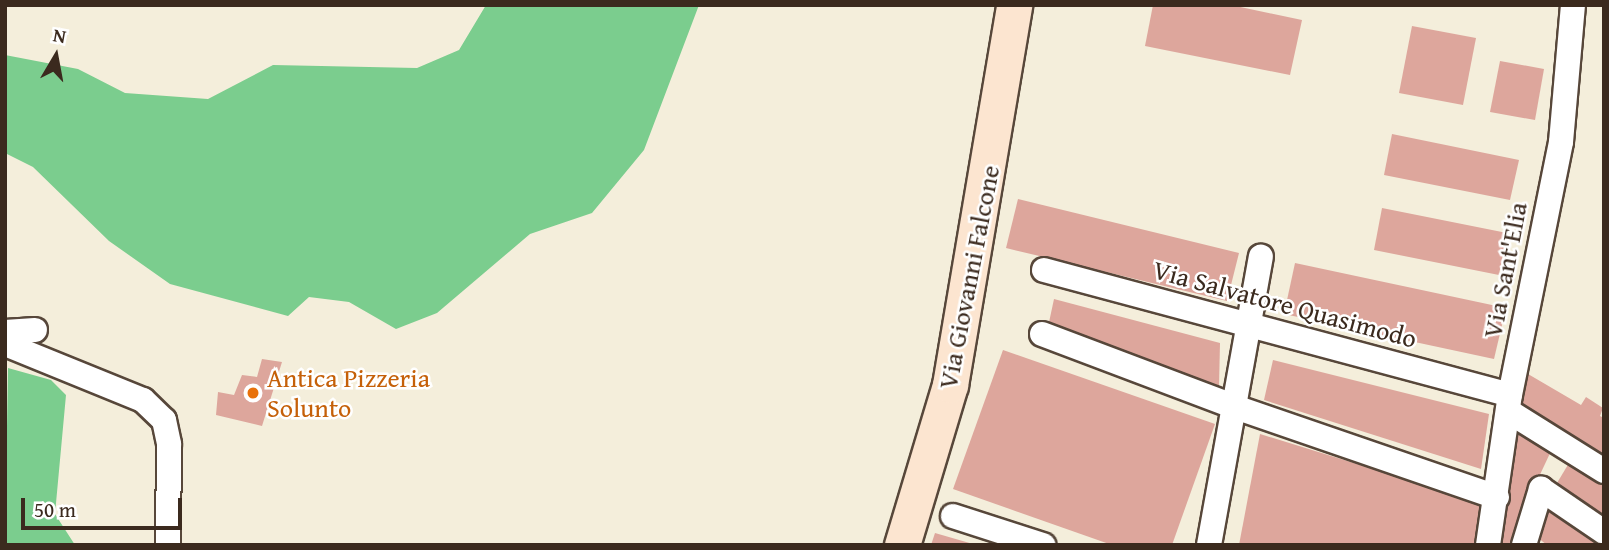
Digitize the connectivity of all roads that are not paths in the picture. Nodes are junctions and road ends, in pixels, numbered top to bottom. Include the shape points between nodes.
1 (1014, 5) edge
2 (1573, 5) edge
3 (1261, 257) dead end
4 (1044, 271) dead end
5 (1249, 325) junction
6 (35, 330) dead end
7 (5, 332) edge
8 (1042, 334) dead end
9 (5, 344) edge
10 (5, 359) edge
11 (47, 362) junction
12 (1509, 403) junction
13 (1235, 407) junction
14 (1604, 471) edge
15 (1497, 497) junction
16 (953, 516) dead end
17 (1604, 532) edge
18 (168, 545) edge
19 (902, 545) edge
20 (1043, 545) edge
21 (1209, 545) edge
22 (1488, 545) edge
23 (1524, 545) edge

1 - 19 street, Via Giovanni Falcone via 950,384
2 - 12 street, Via Sant'Elia via 1561,142
3 - 5 street
4 - 5 street, Via Salvatore Quasimodo
5 - 12 street, Via Salvatore Quasimodo
5 - 13 street
6 - 7 street
8 - 13 street
9 - 11 street
10 - 11 street
11 - 18 street via 143,400 164,420 169,444
12 - 14 street, Via Salvatore Quasimodo
12 - 15 street, Via Sant'Elia
13 - 15 street
13 - 21 street
15 - 22 street, Via Sant'Elia
16 - 20 street
17 - 23 street via 1541,489

